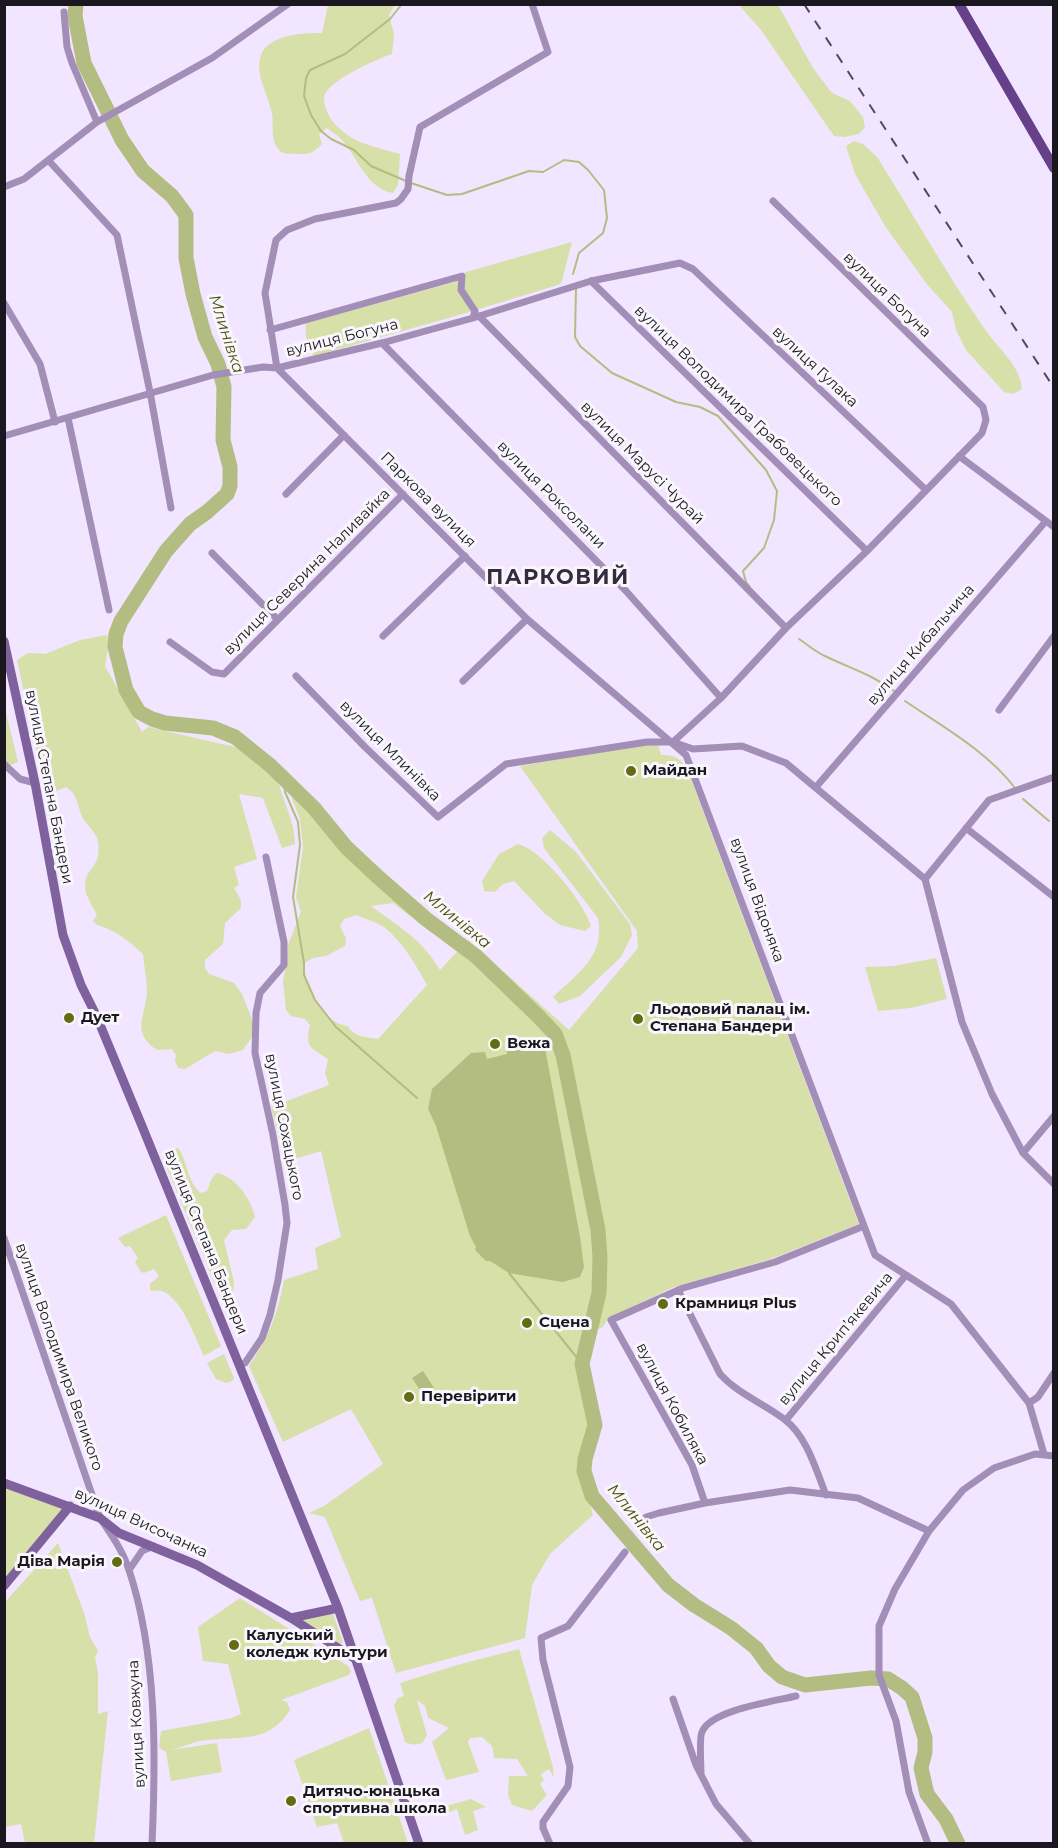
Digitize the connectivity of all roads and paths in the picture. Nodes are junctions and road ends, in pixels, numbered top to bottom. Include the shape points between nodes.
1 (288, 4) edge
2 (532, 4) edge
3 (959, 4) edge
4 (64, 12) dead end
5 (100, 120) junction
6 (49, 161) junction
7 (1053, 168) edge
8 (4, 187) edge
9 (773, 201) dead end
10 (685, 266) joint
11 (591, 281) junction
12 (4, 303) edge
13 (476, 317) junction
14 (270, 330) junction
15 (382, 343) junction
16 (277, 368) junction
17 (150, 393) junction
18 (68, 418) junction
19 (55, 422) junction
20 (344, 435) junction
21 (4, 436) edge
22 (959, 456) junction
23 (926, 490) junction
24 (286, 494) dead end
25 (403, 494) junction
26 (171, 508) dead end
27 (1046, 521) junction
28 (1053, 527) edge
29 (867, 551) junction
30 (212, 553) dead end
31 (465, 556) junction
32 (109, 610) dead end
33 (277, 619) junction
34 (527, 619) junction
35 (786, 628) junction
36 (383, 636) dead end
37 (1053, 636) edge
38 (4, 641) edge
39 (170, 642) dead end
40 (296, 676) dead end
41 (464, 681) dead end
42 (721, 698) junction
43 (999, 710) dead end
44 (673, 742) junction
45 (4, 764) edge
46 (1053, 777) edge
47 (35, 783) junction
48 (816, 787) junction
49 (966, 828) junction
50 (266, 857) dead end
51 (925, 879) junction
52 (1053, 897) edge
53 (1053, 1116) edge
54 (1023, 1153) junction
55 (1053, 1184) edge
56 (864, 1226) junction
57 (4, 1238) edge
58 (906, 1275) junction
59 (678, 1290) junction
60 (240, 1365) junction
61 (1053, 1373) edge
62 (1029, 1402) junction
63 (786, 1420) junction
64 (1044, 1454) junction
65 (1053, 1456) edge
66 (4, 1483) edge
67 (826, 1495) junction
68 (705, 1503) junction
69 (70, 1506) junction
70 (100, 1518) junction
71 (638, 1526) dead end
72 (929, 1531) junction
73 (153, 1546) junction
74 (625, 1552) dead end
75 (129, 1570) junction
76 (4, 1586) edge
77 (338, 1608) junction
78 (291, 1618) junction
79 (357, 1660) junction
80 (796, 1696) dead end
81 (673, 1699) dead end
82 (701, 1776) junction
83 (152, 1844) edge
84 (420, 1844) edge
85 (550, 1844) edge
86 (750, 1844) edge
87 (928, 1844) edge

1 - 5 street via 212,58
2 - 14 street via 548,52 420,127 408,189 401,199 315,219 276,240 265,293
3 - 7 main road
4 - 5 street via 72,63
5 - 6 street
6 - 8 street via 24,179
6 - 17 street via 117,235
9 - 22 street, вулиця Богуна via 982,407 986,420 982,433
10 - 11 street, вулиця Богуна via 680,263
10 - 23 street, вулиця Гулака
11 - 13 street, вулиця Богуна
11 - 29 street, вулиця Володимира Грабовецького
12 - 19 street via 40,364
13 - 14 street via 461,290 462,276
13 - 15 street, вулиця Богуна
13 - 35 street, вулиця Марусі Чурай
14 - 16 street
15 - 16 street, вулиця Богуна
15 - 42 street, вулиця Роксолани via 626,591
16 - 17 street, вулиця Богуна via 228,372
16 - 20 street, Паркова вулиця
17 - 18 street, вулиця Богуна
17 - 26 street
18 - 19 street, вулиця Богуна
18 - 32 street
19 - 21 street, вулиця Богуна
20 - 24 street
20 - 25 street, Паркова вулиця
22 - 23 street
22 - 27 street
23 - 29 street
25 - 31 street, Паркова вулиця
25 - 33 street, вулиця Северина Наливайка
27 - 28 street
27 - 48 street, вулиця Кибальчича
29 - 35 street
30 - 33 street
31 - 34 street, Паркова вулиця
31 - 36 street
33 - 39 street, вулиця Северина Наливайка via 224,674 212,672
34 - 41 street
34 - 44 street, Паркова вулиця
35 - 42 street
37 - 43 street
38 - 47 main road, вулиця Степана Бандери
40 - 44 street, вулиця Млинівка via 438,817 506,764 648,742
42 - 44 street
44 - 48 street via 693,749 756,750 786,763
44 - 56 street, вулиця Відоняка via 686,755 696,777
45 - 47 street via 20,779
46 - 49 street via 989,800
47 - 60 main road, вулиця Степана Бандери via 63,935
48 - 51 street
49 - 51 street
49 - 52 street
50 - 60 street, вулиця Сохацького via 285,942 284,965 260,993 255,1053 275,1144 286,1223 270,1315 262,1338
51 - 54 street via 962,1022 992,1094
53 - 54 street
54 - 55 street
56 - 58 street, вулиця Відоняка via 875,1255
56 - 59 street via 775,1262
57 - 70 street, вулиця Володимира Великого
58 - 62 street, вулиця Відоняка via 951,1304
58 - 63 street, вулиця Крипʼякевича
59 - 63 street via 720,1374 730,1386
59 - 68 street, вулиця Кобиляка via 611,1320 692,1465
60 - 77 main road, вулиця Степана Бандери
61 - 62 street via 1038,1397
62 - 64 street, вулиця Відоняка
63 - 67 street via 808,1451
64 - 65 street
64 - 72 street via 994,1468 963,1490
66 - 69 main road, вулиця Височанка
67 - 68 street via 790,1490
67 - 72 street via 858,1497
68 - 71 street via 646,1517
69 - 70 main road, вулиця Височанка
69 - 76 main road
70 - 73 main road, вулиця Височанка via 119,1533
70 - 75 street, вулиця Ковжуна
72 - 87 street via 895,1589 879,1626 879,1675 896,1721 909,1792
73 - 75 street via 142,1551
73 - 78 main road, вулиця Височанка via 198,1565
74 - 85 street via 567,1626 541,1638 570,1767 568,1786 543,1822
75 - 83 street, вулиця Ковжуна via 143,1623 150,1679 154,1761
77 - 78 main road
77 - 79 main road, вулиця Степана Бандери
78 - 79 main road, вулиця Височанка
79 - 84 main road, вулиця Степана Бандери
80 - 82 street via 734,1711 708,1725 701,1732
81 - 82 street
82 - 86 street via 716,1804

